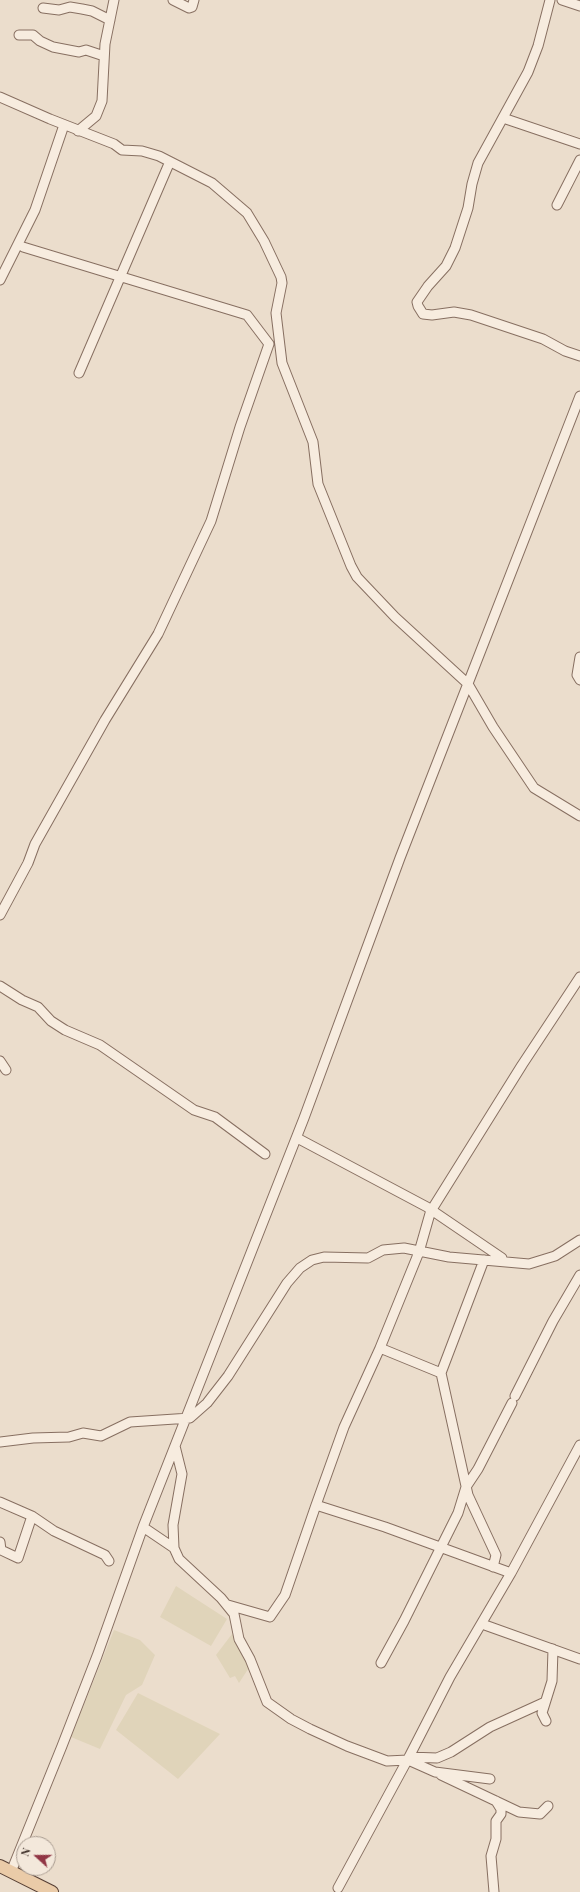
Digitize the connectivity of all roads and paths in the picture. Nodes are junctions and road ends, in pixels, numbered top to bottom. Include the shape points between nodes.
1 (114, 0) edge
2 (173, 0) edge
3 (194, 0) edge
4 (550, 0) edge
5 (562, 0) edge
6 (580, 6) edge
7 (43, 8) dead end
8 (110, 20) junction
9 (19, 35) dead end
10 (104, 56) junction
11 (0, 97) edge
12 (503, 118) junction
13 (64, 125) junction
14 (78, 131) junction
15 (580, 144) edge
16 (580, 160) edge
17 (168, 166) dead end
18 (558, 205) dead end
19 (21, 243) junction
20 (0, 270) edge
21 (121, 276) junction
22 (0, 280) edge
23 (580, 356) edge
24 (79, 373) dead end
25 (580, 396) edge
26 (580, 657) edge
27 (580, 680) edge
28 (468, 684) junction
29 (580, 816) edge
30 (0, 915) edge
31 (580, 977) edge
32 (0, 986) edge
33 (0, 1061) edge
34 (6, 1070) dead end
35 (299, 1139) dead end
36 (265, 1154) dead end
37 (433, 1208) junction
38 (580, 1240) edge
39 (419, 1252) junction
40 (502, 1258) dead end
41 (484, 1260) junction
42 (580, 1275) edge
43 (380, 1348) junction
44 (440, 1374) junction
45 (187, 1419) junction
46 (0, 1442) edge
47 (580, 1445) edge
48 (175, 1446) junction
49 (466, 1487) junction
50 (0, 1502) edge
51 (316, 1505) junction
52 (32, 1516) junction
53 (143, 1527) junction
54 (0, 1542) edge
55 (440, 1547) junction
56 (174, 1548) junction
57 (109, 1561) dead end
58 (493, 1567) junction
59 (511, 1573) junction
60 (228, 1605) junction
61 (482, 1624) junction
62 (553, 1649) junction
63 (580, 1659) edge
64 (381, 1663) dead end
65 (545, 1702) junction
66 (546, 1721) dead end
67 (409, 1759) junction
68 (435, 1772) junction
69 (490, 1779) dead end
70 (496, 1801) junction
71 (548, 1806) dead end
72 (0, 1866) edge
73 (11, 1872) junction
74 (338, 1888) dead end
75 (52, 1892) edge
76 (494, 1892) edge

1 - 8 street
2 - 3 street via 189,8 192,7
4 - 12 street via 531,67
5 - 6 street
7 - 8 street via 82,9
8 - 10 street
9 - 10 street via 33,35 53,47 79,52 86,50
10 - 14 street via 100,108 96,116
11 - 13 street
12 - 15 street
12 - 23 street via 476,169 456,248 446,266 418,299 418,306 424,314 460,313 477,317 543,339
13 - 14 street
13 - 19 street
14 - 28 street via 114,144 122,150 149,153 170,161 212,183 251,218 281,277 276,313 282,363 313,442 318,484 351,566 361,581 395,617
16 - 18 street
17 - 21 street
19 - 20 street
19 - 21 street
19 - 22 street
21 - 24 street
21 - 30 street via 246,315 269,344 211,521 158,634 105,720 35,844
25 - 28 street
26 - 27 street via 577,675
28 - 29 street via 534,788
28 - 45 street
31 - 37 street
32 - 36 street via 38,1007 64,1030 100,1045 194,1110 215,1117
33 - 34 street
35 - 37 street
37 - 39 street
37 - 40 street
38 - 41 street via 555,1256 529,1264
39 - 41 street
39 - 43 street
39 - 45 street via 404,1248 384,1250 360,1259 324,1257 312,1260 300,1268 287,1283 216,1393
41 - 44 street
42 - 49 street via 553,1321 478,1469
43 - 44 street
43 - 51 street via 344,1427
44 - 49 street
45 - 46 street via 130,1422 101,1436 83,1433 69,1437
45 - 48 street
47 - 59 street
48 - 53 street
48 - 56 street via 182,1474 173,1525
49 - 55 street via 458,1513
49 - 58 street via 496,1555
50 - 52 street
51 - 55 street
51 - 60 street via 285,1595 270,1617
52 - 54 street via 18,1558 0,1550
52 - 57 street via 54,1532 105,1555
53 - 56 street
53 - 73 street via 97,1656
55 - 58 street
55 - 64 street
56 - 60 street via 179,1559
58 - 59 street
59 - 61 street
60 - 67 street via 235,1615 239,1639 269,1703 300,1724 347,1746 387,1761
61 - 62 street
61 - 67 street via 450,1677
62 - 63 street
62 - 65 street via 552,1681
65 - 66 street via 542,1713
65 - 67 street via 490,1727 437,1758
67 - 68 street
67 - 74 street
68 - 69 street
68 - 70 street
70 - 71 street via 519,1812 540,1814
70 - 76 street via 501,1814 496,1821 496,1839 491,1856
72 - 73 main road
73 - 75 main road

